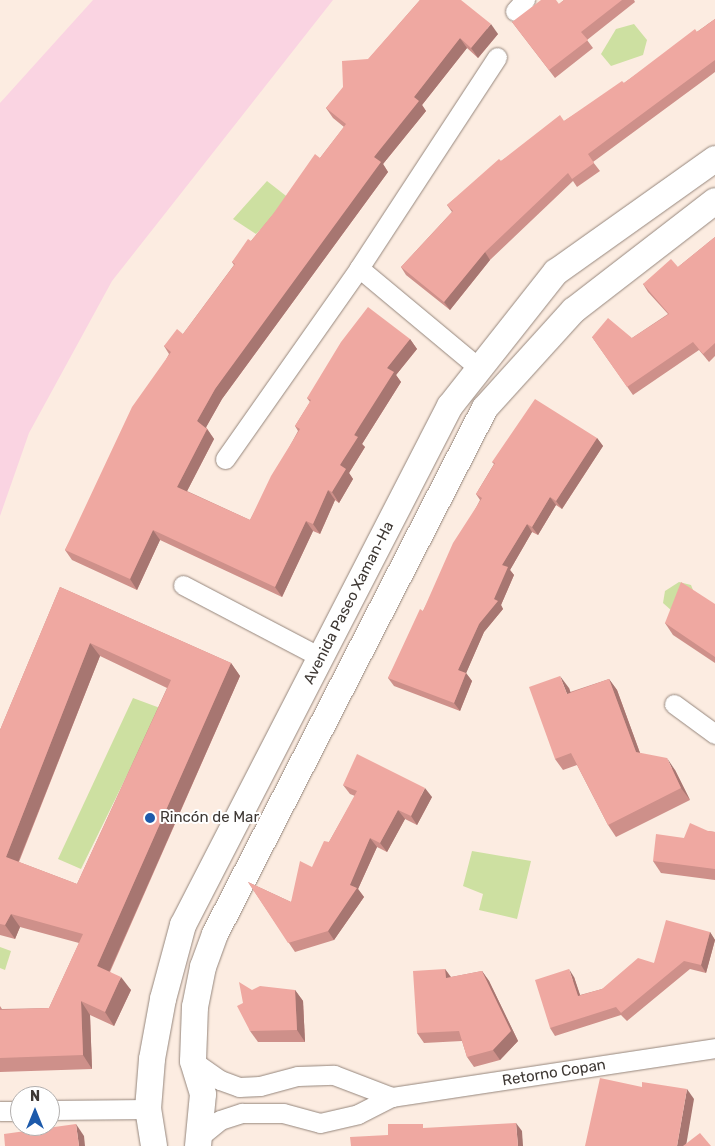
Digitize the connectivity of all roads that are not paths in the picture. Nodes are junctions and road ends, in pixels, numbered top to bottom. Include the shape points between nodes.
1 (497, 58) dead end
2 (715, 159) edge
3 (715, 201) edge
4 (568, 263) junction
5 (359, 268) junction
6 (596, 293) junction
7 (479, 368) junction
8 (225, 459) dead end
9 (419, 466) junction
10 (445, 484) junction
11 (183, 585) dead end
12 (322, 658) junction
13 (674, 704) dead end
14 (715, 734) edge
15 (163, 999) junction
16 (195, 1007) junction
17 (715, 1048) edge
18 (193, 1061) junction
19 (392, 1097) junction
20 (148, 1109) junction
21 (60, 1110) edge
22 (198, 1142) edge
23 (154, 1146) edge

1 - 5 street
2 - 4 main road, Avenida Paseo Xaman-Ha
3 - 6 main road
4 - 6 main road
4 - 7 main road, Avenida Paseo Xaman-Ha via 556,272
5 - 7 street
5 - 8 street
6 - 10 main road via 574,310 485,408
7 - 9 main road, Avenida Paseo Xaman-Ha via 450,406
9 - 10 main road
9 - 12 main road, Avenida Paseo Xaman-Ha
10 - 16 main road via 215,934 203,967
11 - 12 street
12 - 15 main road, Avenida Paseo Xaman-Ha via 183,925
13 - 14 street
15 - 16 main road
15 - 20 main road, Avenida Paseo Xaman-Ha via 152,1059
16 - 18 main road
17 - 19 street, Retorno Copan
18 - 19 street, Retorno Copan via 220,1080 239,1087 260,1086 298,1076 334,1075
18 - 22 main road via 203,1094
19 - 22 street, Retorno Copan via 358,1114 320,1124 283,1113 242,1113 220,1120
20 - 21 street
20 - 23 main road, Avenida Paseo Xaman-Ha

